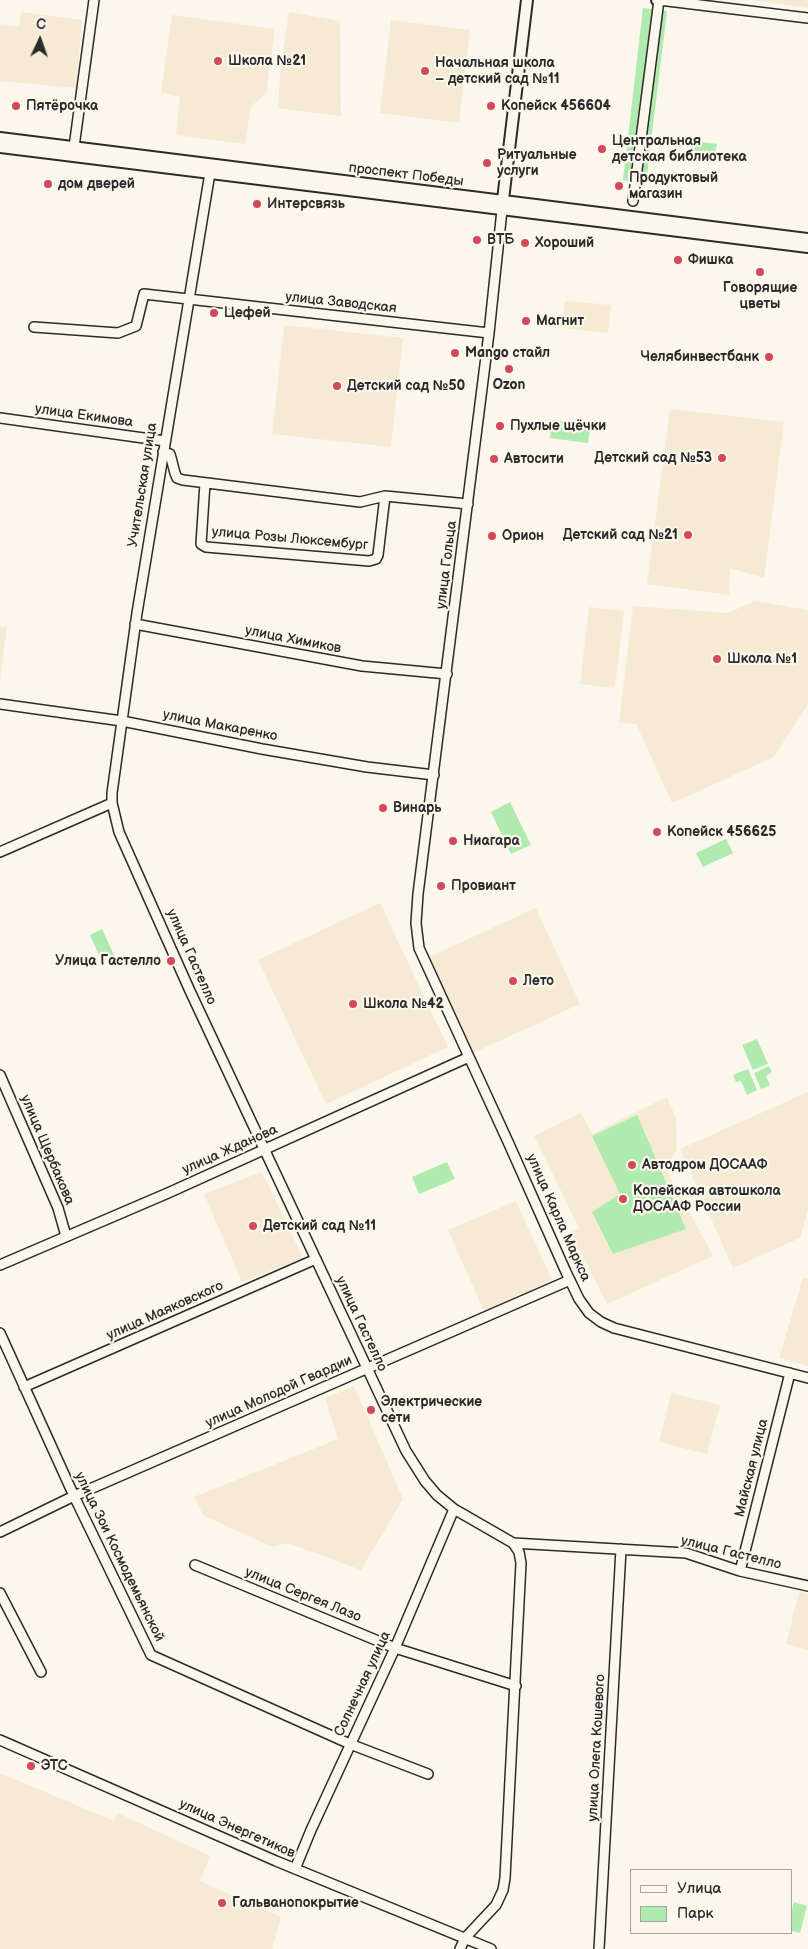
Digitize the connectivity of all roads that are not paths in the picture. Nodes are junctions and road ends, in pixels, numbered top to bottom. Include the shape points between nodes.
1 (94, 0) edge
2 (527, 0) edge
3 (658, 0) edge
4 (808, 18) edge
5 (0, 138) edge
6 (0, 147) edge
7 (73, 152) junction
8 (211, 168) junction
9 (633, 201) dead end
10 (502, 206) junction
11 (808, 239) edge
12 (808, 248) edge
13 (190, 298) junction
14 (34, 327) dead end
15 (489, 333) junction
16 (0, 418) edge
17 (165, 441) junction
18 (163, 452) junction
19 (206, 483) junction
20 (385, 496) junction
21 (468, 504) junction
22 (135, 624) junction
23 (447, 674) junction
24 (0, 704) edge
25 (122, 721) junction
26 (434, 775) junction
27 (112, 804) junction
28 (0, 852) edge
29 (416, 923) joint
30 (469, 1057) junction
31 (0, 1075) edge
32 (265, 1149) junction
33 (66, 1236) junction
34 (316, 1260) junction
35 (0, 1265) edge
36 (570, 1280) junction
37 (0, 1333) edge
38 (366, 1368) junction
39 (790, 1373) junction
40 (808, 1378) edge
41 (24, 1387) junction
42 (74, 1496) junction
43 (454, 1509) junction
44 (0, 1532) edge
45 (513, 1542) junction
46 (621, 1549) junction
47 (195, 1565) dead end
48 (740, 1571) junction
49 (808, 1586) edge
50 (0, 1593) edge
51 (395, 1648) junction
52 (40, 1672) dead end
53 (516, 1686) junction
54 (0, 1740) edge
55 (350, 1744) junction
56 (428, 1774) dead end
57 (296, 1870) junction
58 (465, 1938) junction
59 (460, 1949) edge
60 (491, 1949) edge
61 (600, 1949) edge

1 - 7 street
2 - 10 main road
3 - 4 street
3 - 9 street
5 - 7 main road, проспект Победы
6 - 7 main road, проспект Победы
7 - 8 main road, проспект Победы
8 - 10 main road, проспект Победы
8 - 13 street, Учительская улица
10 - 11 main road, проспект Победы
10 - 12 main road, проспект Победы
10 - 15 street, улица Гольца
13 - 14 street, улица Заводская via 144,294 136,326 118,333
13 - 15 street, улица Заводская
13 - 17 street, Учительская улица
15 - 21 street, улица Гольца
16 - 17 street, улица Екимова
17 - 18 street, Учительская улица
18 - 19 street via 170,454 177,478
18 - 22 street, Учительская улица
19 - 20 street via 360,502
19 - 20 street, улица Розы Люксембург via 201,544 206,547 369,562 378,555
20 - 21 street
21 - 23 street, улица Гольца
22 - 23 street, улица Химиков via 362,666
22 - 25 street, Учительская улица
23 - 26 street, улица Гольца
24 - 25 street, улица Макаренко
25 - 26 street, улица Макаренко via 262,749
25 - 27 street, Учительская улица
26 - 29 street, улица Гольца
27 - 28 street
27 - 32 street, улица Гастелло via 123,841
29 - 30 street, улица Карла Маркса via 419,948
30 - 32 street, улица Жданова
30 - 36 street, улица Карла Маркса
31 - 33 street, улица Щербакова via 58,1208
32 - 33 street, улица Жданова
32 - 34 street, улица Гастелло
33 - 35 street, улица Жданова
34 - 38 street, улица Гастелло
34 - 41 street, улица Маяковского
36 - 38 street, улица Молодой Гвардии
36 - 39 street, улица Карла Маркса via 589,1313 614,1328
37 - 41 street, улица Зои Космодемьянской
38 - 42 street, улица Молодой Гвардии
38 - 43 street, улица Гастелло via 406,1451 425,1481
39 - 40 street, улица Карла Маркса
39 - 48 street, Майская улица
41 - 42 street, улица Зои Космодемьянской
42 - 44 street, улица Молодой Гвардии
42 - 55 street, улица Зои Космодемьянской via 151,1654
43 - 45 street, улица Гастелло
43 - 51 street, Солнечная улица
45 - 46 street, улица Гастелло
45 - 53 street via 522,1563
46 - 48 street, улица Гастелло via 686,1553
46 - 61 street, улица Олега Кошевого
47 - 51 street, улица Сергея Лазо
48 - 49 street, улица Гастелло
50 - 52 street
51 - 53 street, улица Сергея Лазо
51 - 55 street, Солнечная улица
53 - 58 street via 503,1890 491,1911
54 - 57 street, улица Энергетиков
55 - 56 street, улица Зои Космодемьянской
55 - 57 street, Солнечная улица
57 - 58 street, улица Энергетиков
58 - 59 street
58 - 60 street, улица Энергетиков

